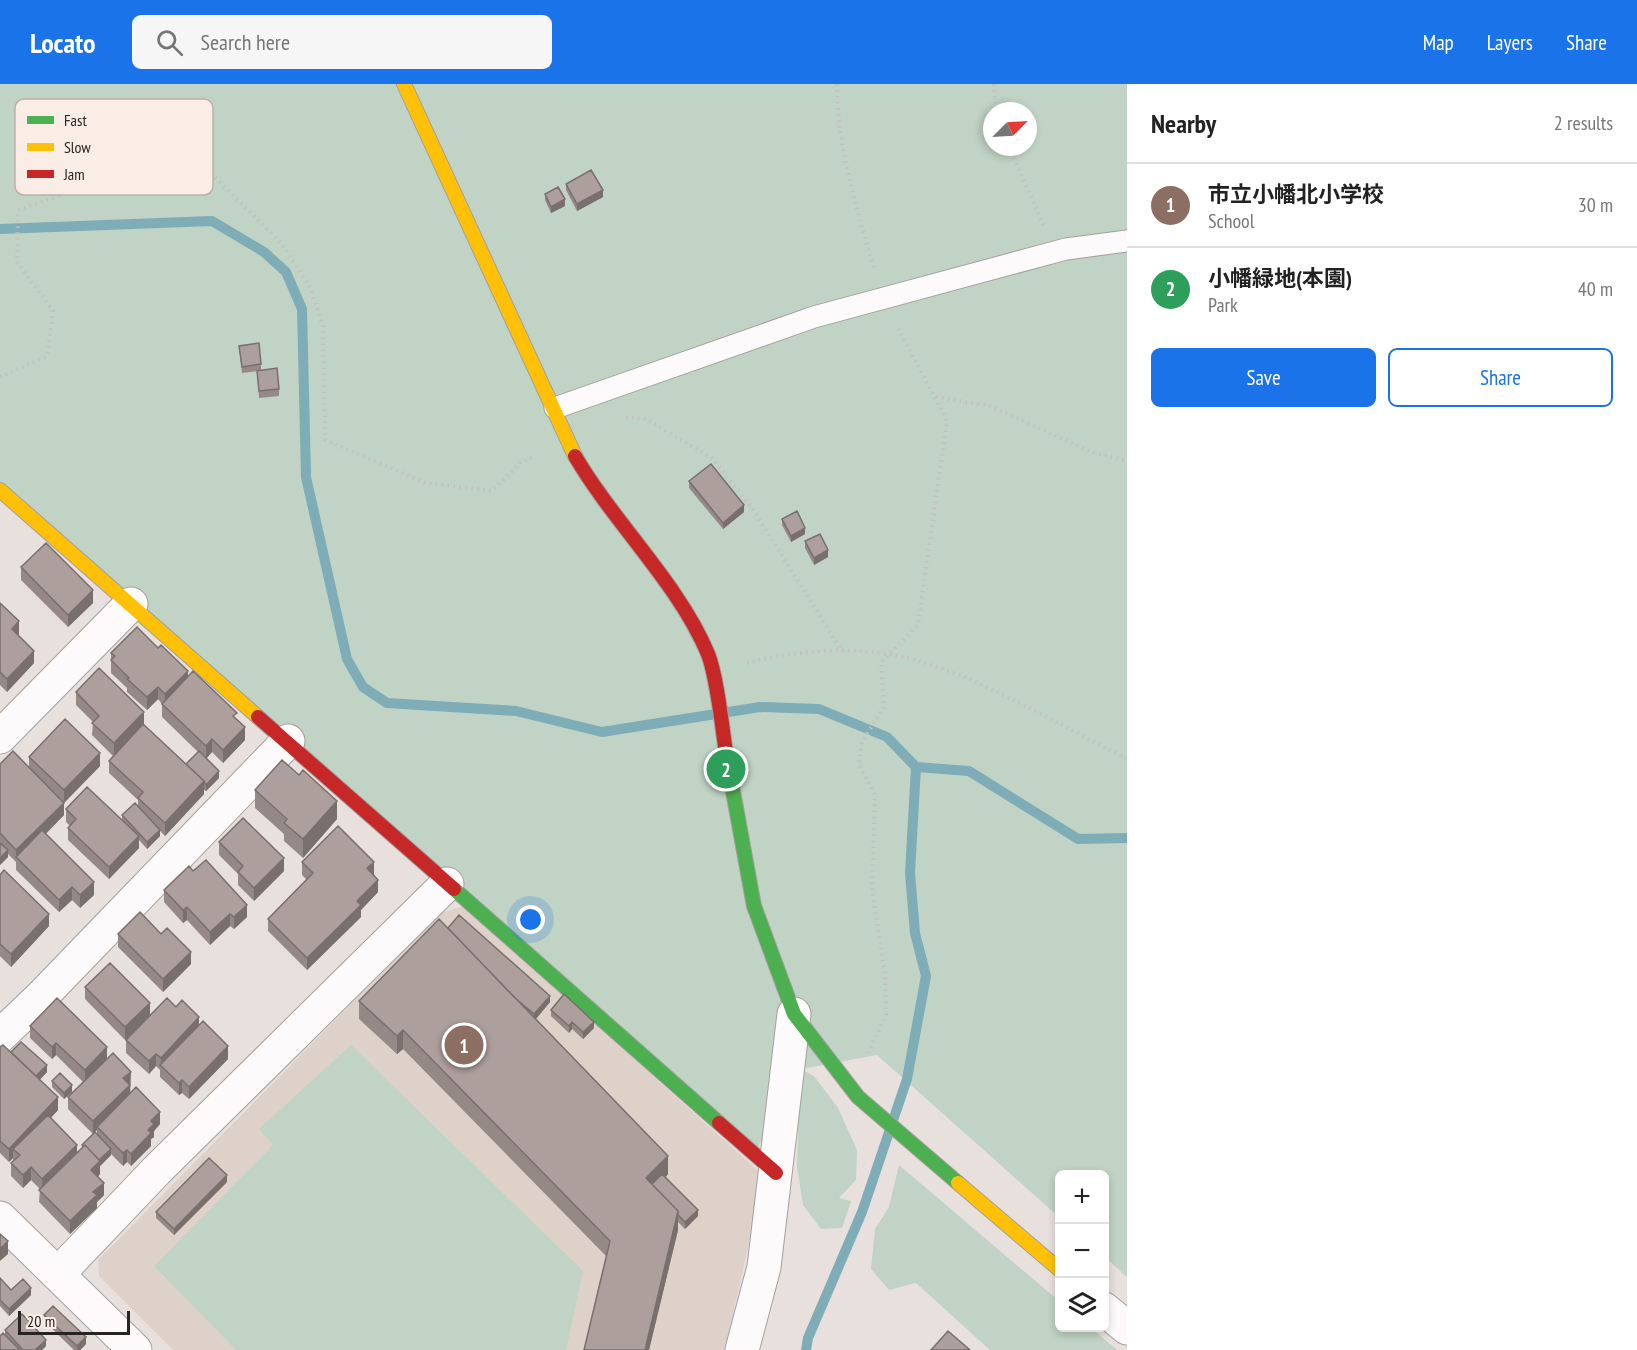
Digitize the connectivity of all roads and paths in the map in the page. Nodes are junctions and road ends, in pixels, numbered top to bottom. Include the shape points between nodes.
1 (404, 84) edge
2 (837, 84) edge
3 (994, 84) edge
4 (995, 102) edge
5 (1014, 156) edge
6 (213, 175) edge
7 (61, 195) edge
8 (1127, 241) edge
9 (1052, 253) junction
10 (882, 298) junction
11 (0, 376) edge
12 (935, 397) junction
13 (555, 408) junction
14 (620, 416) dead end
15 (570, 443) junction
16 (1127, 461) edge
17 (0, 490) edge
18 (131, 604) junction
19 (842, 651) junction
20 (886, 654) junction
21 (740, 665) dead end
22 (0, 737) edge
23 (288, 741) junction
24 (1127, 759) edge
25 (447, 884) junction
26 (794, 1014) junction
27 (0, 1036) edge
28 (867, 1057) dead end
29 (776, 1173) junction
30 (0, 1218) edge
31 (1055, 1267) edge
32 (57, 1274) junction
33 (1109, 1313) edge
34 (1127, 1328) edge
35 (135, 1350) edge
36 (742, 1350) edge

1 - 13 street
2 - 10 path via 852,193
3 - 4 path
5 - 9 path
6 - 15 path via 280,242 310,287 323,326 325,440 426,483 492,491 520,463
7 - 11 path via 18,210 17,262 53,310 47,356
8 - 9 lane
9 - 10 lane
10 - 12 path
10 - 13 lane via 814,317
12 - 16 path via 990,405 1094,453
12 - 20 path via 947,421 918,625
13 - 15 street
14 - 19 path via 646,419 712,458 752,508
15 - 26 street via 609,509 690,616 709,656 754,906
17 - 18 street
18 - 22 street
18 - 23 street
19 - 20 path
19 - 21 path via 778,655
20 - 24 path via 950,672
20 - 28 path via 881,662 884,707 862,742 859,765 875,795 872,888 885,975 886,1015
23 - 25 street
23 - 27 street
25 - 29 street
25 - 32 street via 156,1170
26 - 29 street
26 - 31 street via 858,1097
29 - 36 street via 764,1267
30 - 32 street
32 - 35 street
33 - 34 street

